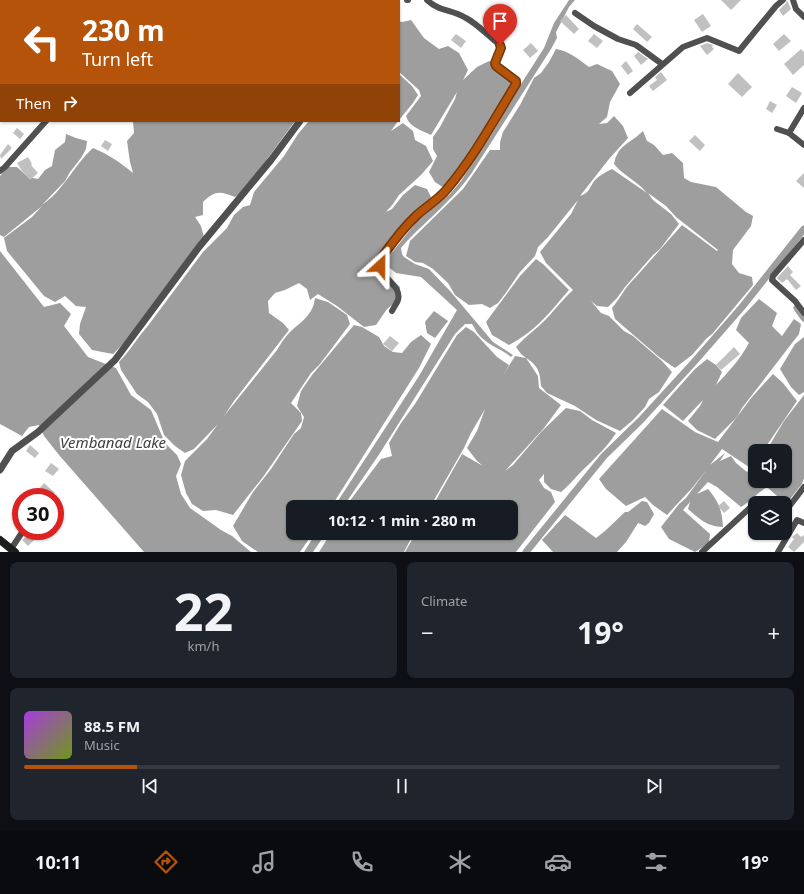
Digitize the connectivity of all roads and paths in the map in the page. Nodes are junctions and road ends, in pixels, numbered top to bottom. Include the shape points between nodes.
1 (427, 0) edge
2 (783, 0) edge
3 (793, 0) edge
4 (575, 14) dead end
5 (804, 17) edge
6 (662, 64) junction
7 (630, 93) dead end
8 (804, 108) edge
9 (45, 122) edge
10 (299, 122) edge
11 (777, 130) dead end
12 (789, 132) junction
13 (804, 145) edge
14 (0, 171) edge
15 (804, 240) edge
16 (392, 311) dead end
17 (804, 313) edge
18 (0, 470) edge
19 (804, 487) edge
20 (792, 503) edge
21 (748, 510) edge
22 (804, 523) edge
23 (0, 540) edge
24 (18, 540) edge
25 (13, 550) edge
26 (702, 552) edge
27 (778, 552) edge

1 - 16 street via 435,7 466,18 500,45 496,66 516,81 516,84 482,141 452,183 417,215 380,260 384,275 396,287 398,295
2 - 6 street via 739,51 708,38 684,47
3 - 5 street
4 - 6 street via 618,39 636,45
6 - 7 street
8 - 12 street
9 - 14 street
10 - 18 street via 199,247 111,364 38,432 12,451
11 - 12 street
12 - 13 street
15 - 17 street via 772,280
19 - 20 street
21 - 26 street
22 - 27 street via 796,520
23 - 25 main road
24 - 25 street

